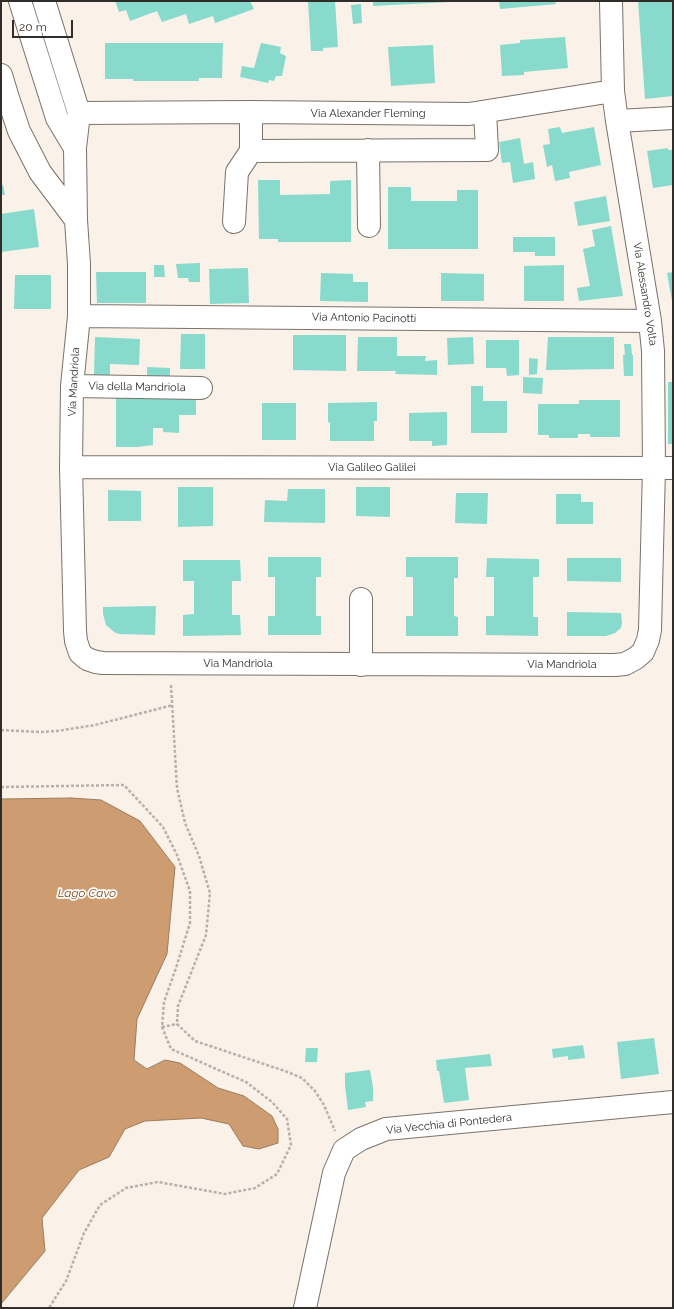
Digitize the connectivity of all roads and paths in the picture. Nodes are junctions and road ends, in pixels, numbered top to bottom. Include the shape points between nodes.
1 (20, 1) edge
2 (44, 1) edge
3 (611, 1) edge
4 (1, 75) edge
5 (613, 91) junction
6 (251, 112) junction
7 (485, 112) junction
8 (79, 113) junction
9 (673, 118) edge
10 (617, 121) junction
11 (75, 148) junction
12 (368, 150) junction
13 (251, 151) junction
14 (76, 220) junction
15 (234, 222) dead end
16 (370, 226) dead end
17 (79, 316) junction
18 (650, 321) junction
19 (72, 386) junction
20 (201, 388) dead end
21 (71, 467) junction
22 (663, 468) edge
23 (361, 599) dead end
24 (170, 664) junction
25 (361, 665) junction
26 (172, 705) junction
27 (1, 730) edge
28 (1, 787) edge
29 (177, 1024) junction
30 (162, 1027) junction
31 (673, 1102) edge
32 (344, 1150) junction
33 (49, 1308) edge
34 (305, 1308) edge

1 - 11 street via 57,118
2 - 8 street
3 - 5 street, Via Alessandro Volta
4 - 14 street via 19,131 40,172
5 - 7 street, Via Alexander Fleming
5 - 10 street, Via Alessandro Volta
6 - 7 street, Via Alexander Fleming
6 - 8 street, Via Alexander Fleming
6 - 13 street
7 - 12 street via 487,150
8 - 11 street, Via Mandriola
9 - 10 street
10 - 18 street, Via Alessandro Volta
11 - 14 street, Via Mandriola
12 - 13 street
12 - 16 street
13 - 15 street via 237,172
14 - 17 street, Via Mandriola
17 - 18 street, Via Antonio Pacinotti
17 - 19 street, Via Mandriola
18 - 22 street, Via Alessandro Volta
19 - 20 street, Via della Mandriola
19 - 21 street, Via Mandriola
21 - 22 street, Via Galileo Galilei
21 - 24 street, Via Mandriola via 75,631 80,653 96,662
22 - 25 street, Via Mandriola via 650,630 643,652 636,658 625,664 615,665
23 - 25 street
24 - 25 street, Via Mandriola
24 - 26 path
26 - 27 path via 95,725 57,731
26 - 29 path via 177,788 185,823 210,893 206,935 178,1006
28 - 30 path via 124,785 163,827 177,855 190,891 190,923 164,1002
29 - 30 path
29 - 32 path via 195,1041 302,1078 324,1105
30 - 33 path via 171,1049 246,1082 272,1102 287,1119 291,1145 277,1174 255,1188 225,1194 158,1182 126,1188 100,1205 84,1233 66,1281
31 - 32 street, Via Vecchia di Pontedera via 386,1129 361,1139
32 - 34 street via 334,1173

